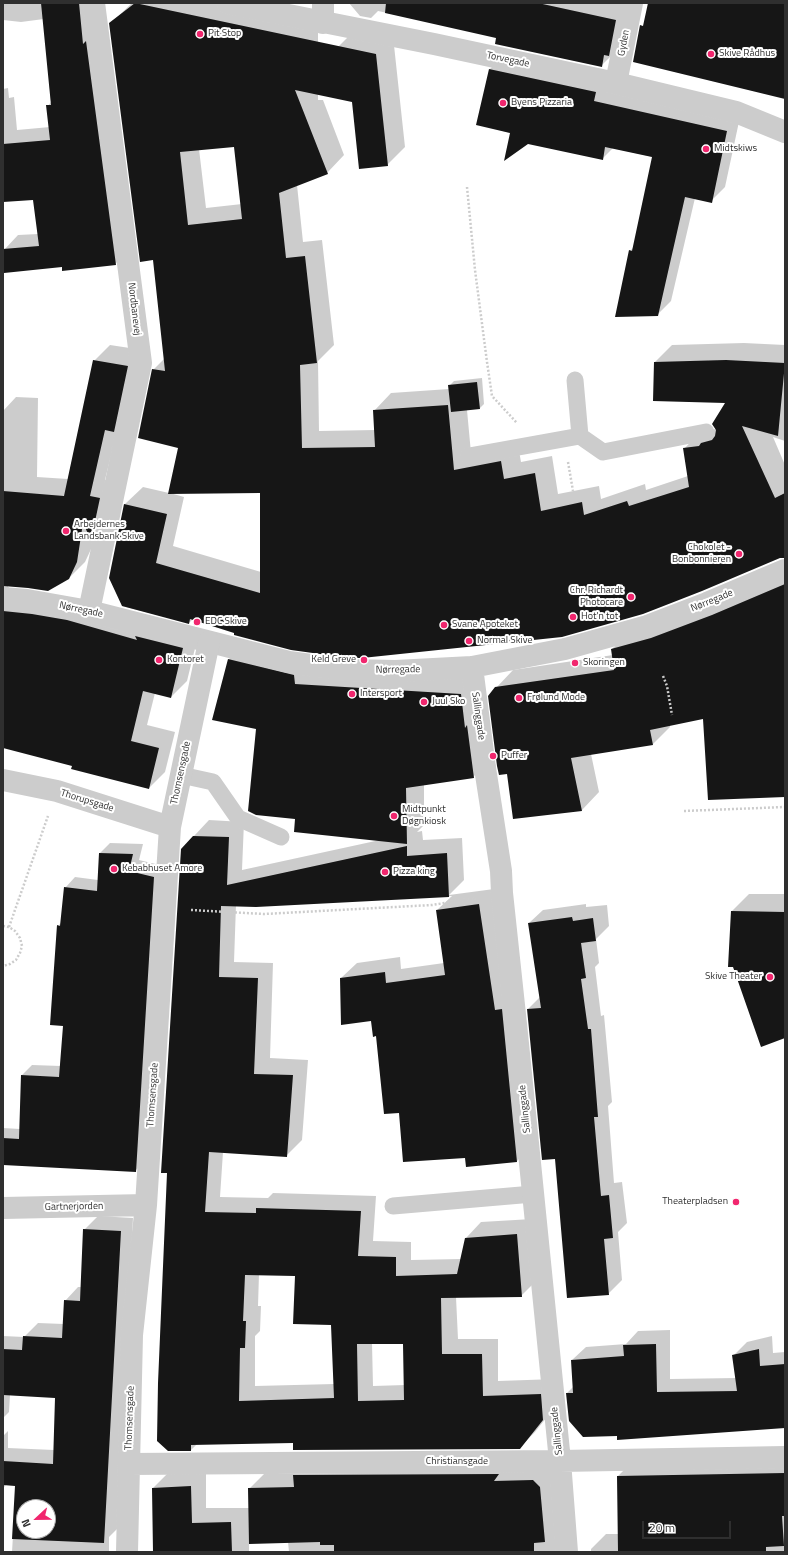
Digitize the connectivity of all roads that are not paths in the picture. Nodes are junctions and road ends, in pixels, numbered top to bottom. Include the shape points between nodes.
1 (94, 3) edge
2 (228, 3) edge
3 (632, 3) edge
4 (323, 13) edge
5 (616, 83) junction
6 (785, 132) edge
7 (575, 380) dead end
8 (706, 432) dead end
9 (572, 438) junction
10 (469, 456) dead end
11 (785, 570) edge
12 (3, 598) edge
13 (89, 611) junction
14 (209, 642) junction
15 (472, 667) junction
16 (181, 775) junction
17 (3, 780) edge
18 (170, 827) junction
19 (281, 837) dead end
20 (533, 1194) junction
21 (146, 1206) junction
22 (393, 1206) dead end
23 (3, 1208) edge
24 (785, 1457) edge
25 (560, 1461) junction
26 (128, 1464) junction
27 (127, 1552) edge
28 (567, 1552) edge

1 - 13 street, Nordbanevej via 141,363
2 - 4 street, Torvegade
3 - 5 street, Gyden
4 - 5 street, Torvegade via 434,44
5 - 6 street, Torvegade via 736,112
7 - 9 lane
8 - 9 lane via 603,452
9 - 10 lane
11 - 15 street, Nørregade via 707,604 647,626 565,649
12 - 13 street, Nørregade
13 - 14 street, Nørregade
14 - 15 street, Nørregade via 289,662 348,670 395,671
14 - 16 street, Thomsensgade
15 - 20 street, Sallinggade via 501,872
16 - 18 street, Thomsensgade
16 - 19 lane via 213,782 238,818
17 - 18 street, Thorupsgade via 57,791
18 - 21 street, Thomsensgade
20 - 22 lane
20 - 25 street, Sallinggade
21 - 23 street, Gartnerjorden
21 - 26 street, Thomsensgade via 132,1335
24 - 25 street, Christiansgade
25 - 26 street, Christiansgade
25 - 28 street, Sallinggade
26 - 27 street, Thomsensgade

